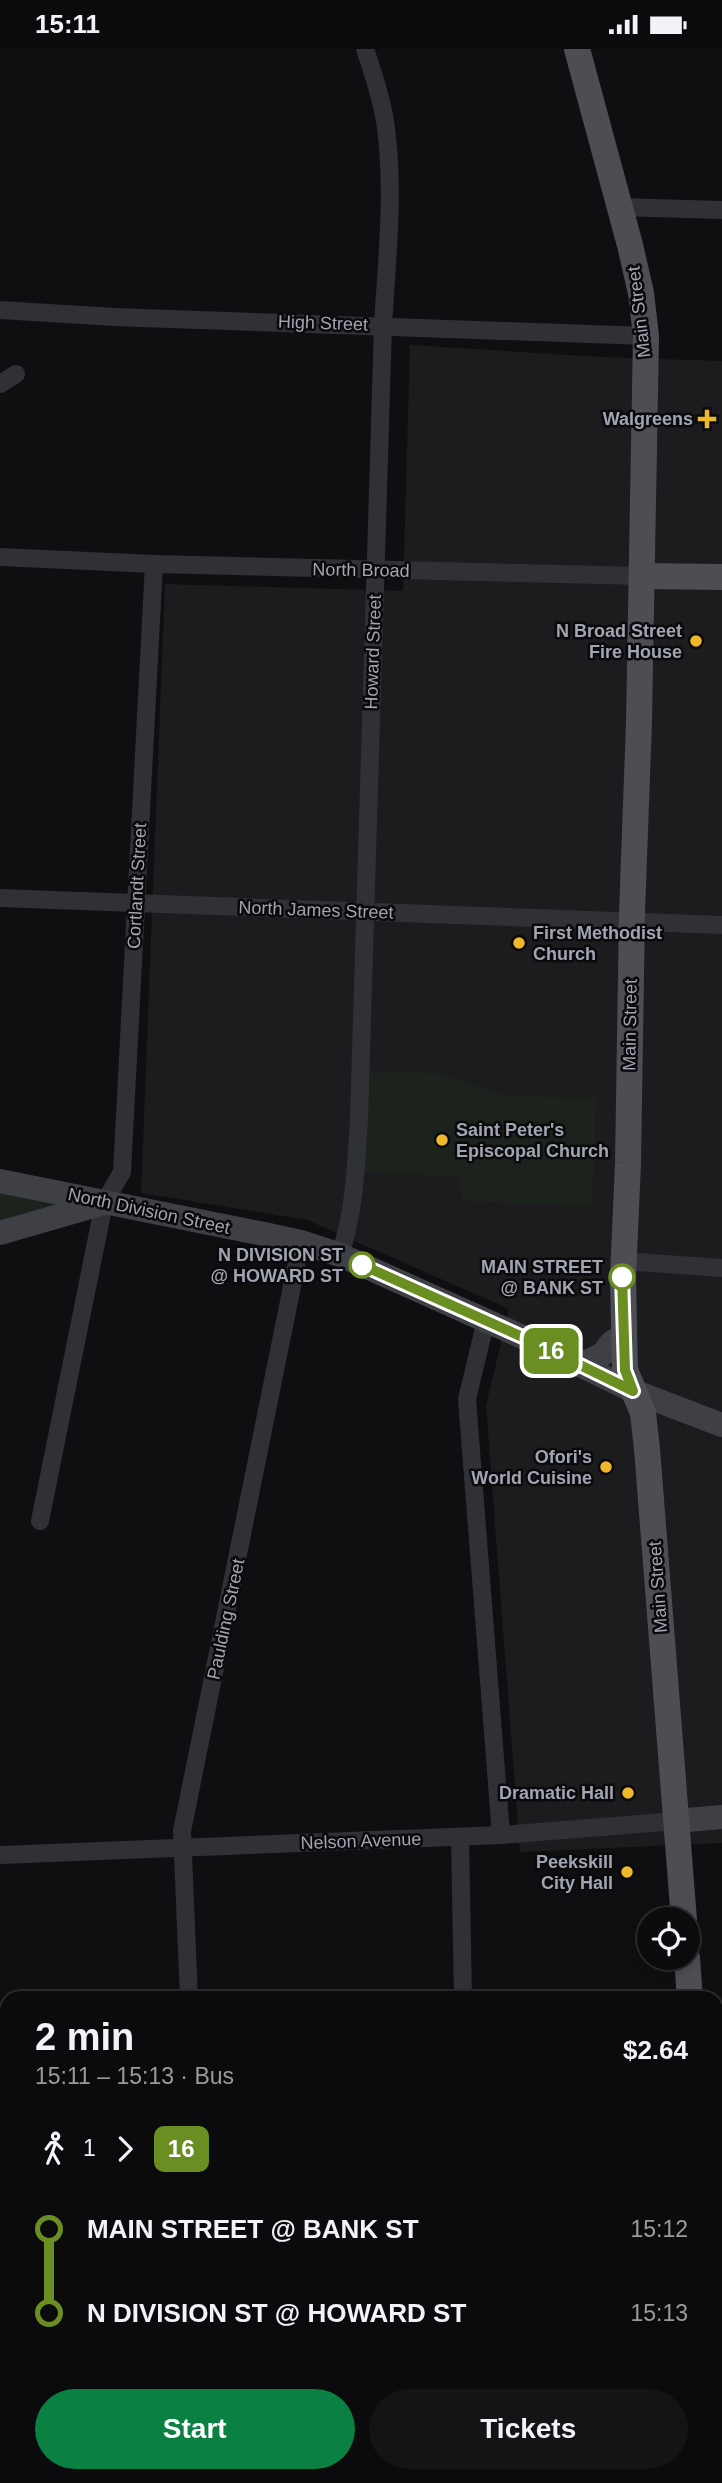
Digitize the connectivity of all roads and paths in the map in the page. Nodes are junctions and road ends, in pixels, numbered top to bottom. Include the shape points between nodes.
1 (365, 49) edge
2 (577, 49) edge
3 (618, 207) junction
4 (722, 210) edge
5 (0, 310) edge
6 (383, 325) junction
7 (646, 336) junction
8 (16, 374) dead end
9 (0, 384) edge
10 (0, 557) edge
11 (153, 564) junction
12 (376, 571) junction
13 (642, 576) junction
14 (722, 577) edge
15 (0, 898) edge
16 (137, 904) junction
17 (364, 912) junction
18 (632, 921) junction
19 (722, 925) edge
20 (0, 1181) edge
21 (104, 1203) junction
22 (0, 1233) edge
23 (301, 1242) junction
24 (340, 1255) junction
25 (623, 1261) junction
26 (722, 1268) edge
27 (486, 1321) junction
28 (625, 1335) junction
29 (580, 1364) junction
30 (633, 1391) junction
31 (722, 1425) edge
32 (40, 1521) dead end
33 (722, 1817) edge
34 (676, 1821) junction
35 (501, 1835) junction
36 (460, 1837) junction
37 (183, 1848) junction
38 (0, 1855) edge
39 (683, 1907) edge
40 (688, 1970) edge
41 (189, 1991) edge
42 (463, 1991) edge
43 (689, 1991) edge

1 - 6 street, Howard Street via 381,101 387,143 390,195
2 - 3 main road, Main Street
3 - 4 street
3 - 7 main road, Main Street via 641,293
5 - 6 street, High Street
6 - 7 street, High Street
6 - 12 street, Howard Street
7 - 13 main road, Main Street
8 - 9 street
10 - 11 street, North Broad
11 - 12 street, North Broad
11 - 16 street, Cortlandt Street
12 - 13 street, North Broad
12 - 17 street, Howard Street
13 - 14 main road, North Broad
13 - 18 main road, Main Street
15 - 16 street, North James Street
16 - 17 street, North James Street
16 - 21 street, Cortlandt Street via 122,1172
17 - 18 street, North James Street
17 - 24 street, Howard Street via 355,1191
18 - 19 street, North James Street
18 - 25 main road, Main Street
20 - 21 street, North Division Street
21 - 22 street
21 - 23 street, North Division Street
21 - 32 street, Cortlandt Street
23 - 24 street, North Division Street
23 - 37 street, Paulding Street
24 - 27 street, North Division Street
25 - 26 street
25 - 28 main road, Main Street
27 - 29 street, North Division Street
27 - 35 street via 467,1399
28 - 29 street via 603,1354
28 - 30 main road, Main Street via 625,1370
29 - 30 street, North Division Street
30 - 31 street, North Division Street
30 - 34 main road, Main Street via 643,1413 647,1449
33 - 34 street, Nelson Avenue
34 - 35 street, Nelson Avenue
34 - 39 main road, Main Street
35 - 36 street, Nelson Avenue
36 - 37 street, Nelson Avenue
36 - 42 street
37 - 38 street, Nelson Avenue
37 - 41 street, Paulding Street
40 - 43 main road

